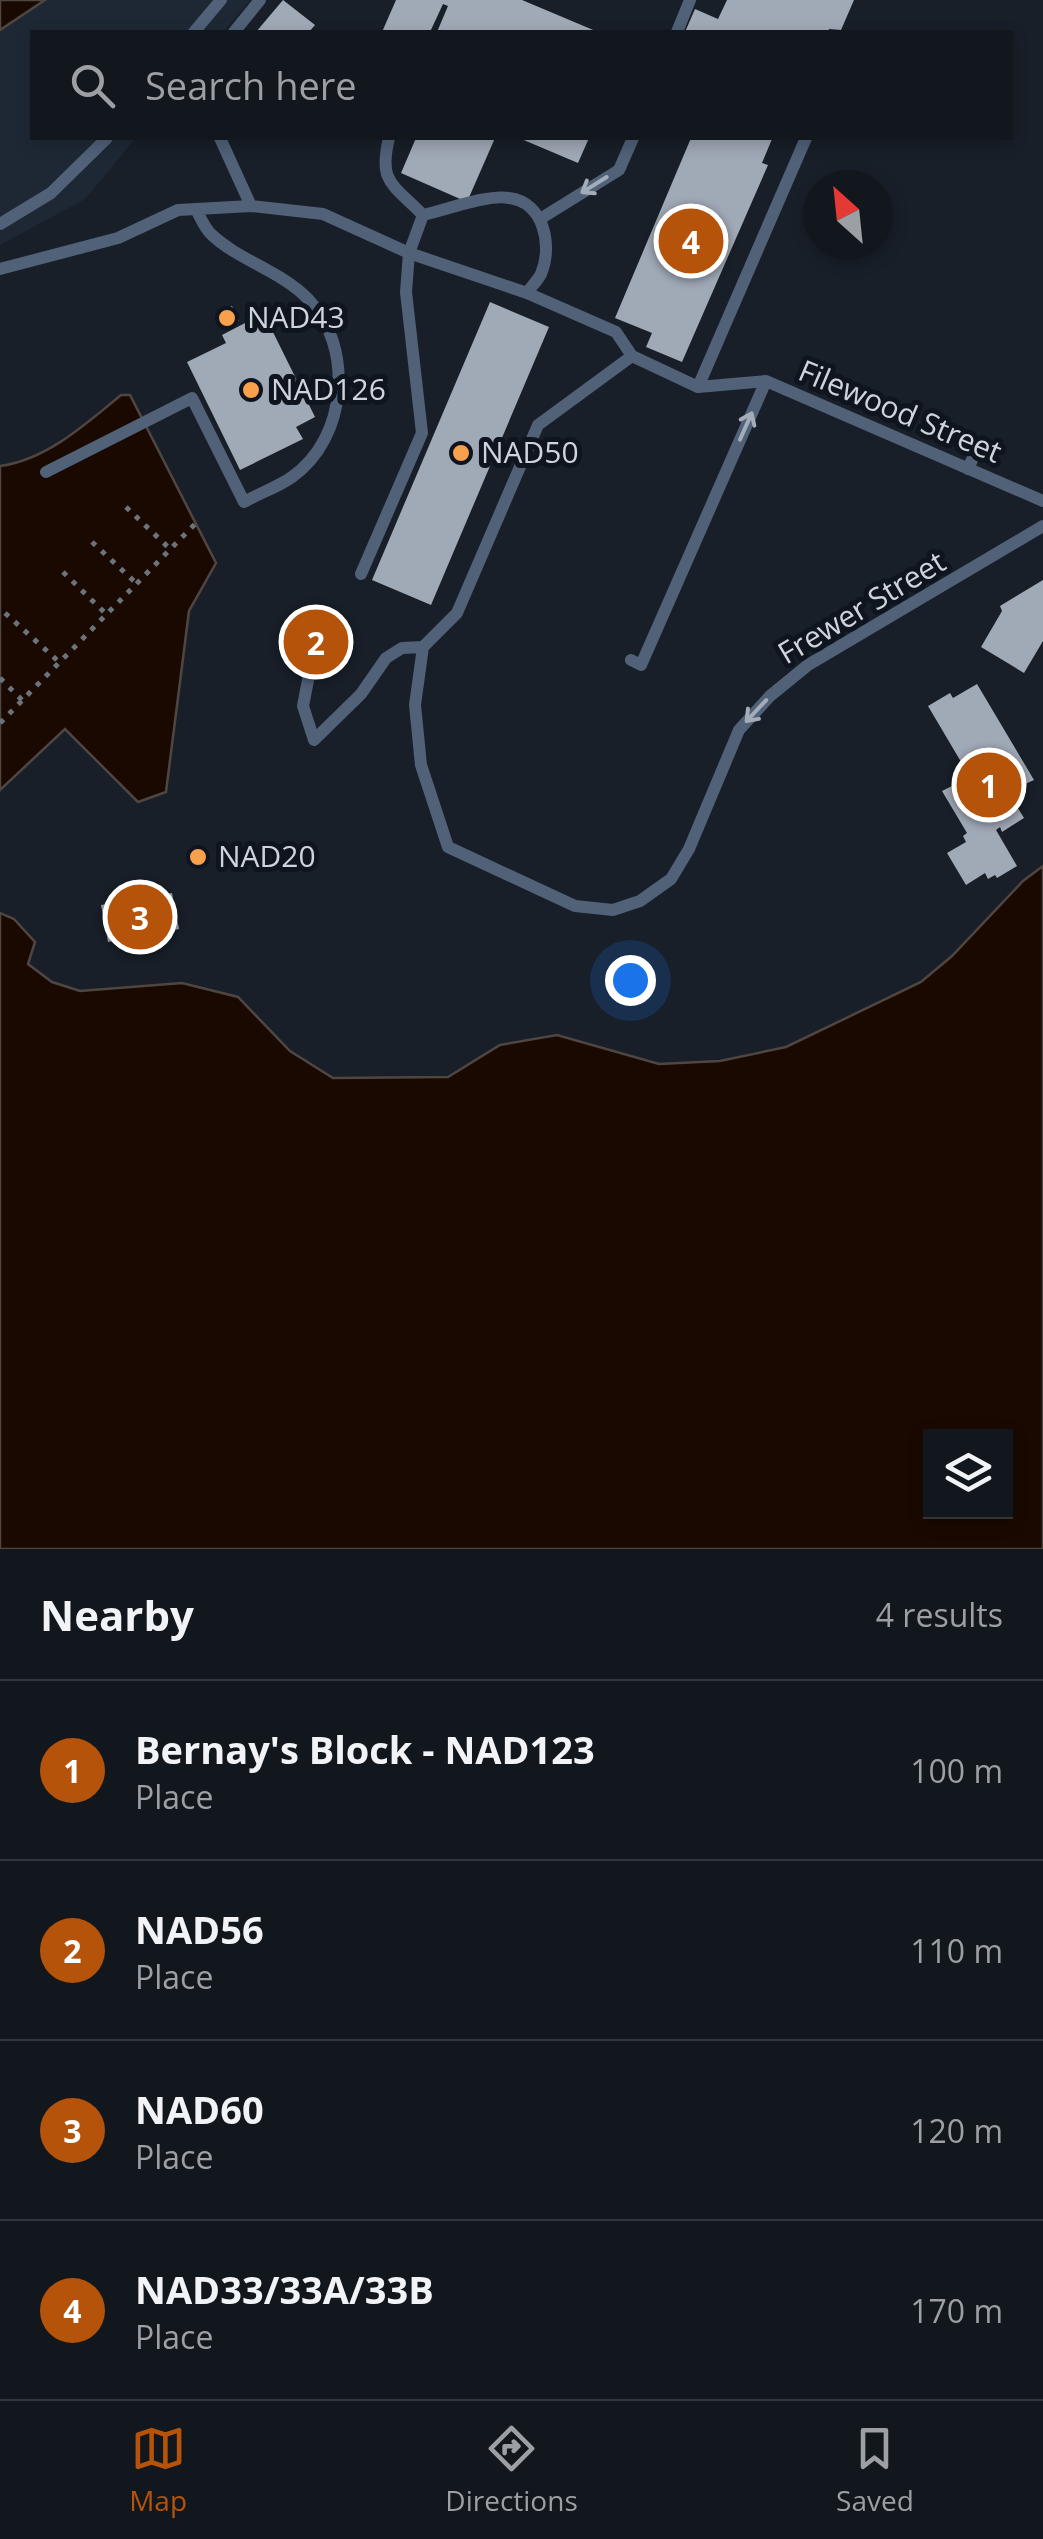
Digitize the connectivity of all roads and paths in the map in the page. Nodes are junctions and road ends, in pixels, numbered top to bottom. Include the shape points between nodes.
1 (221, 0) edge
2 (260, 0) edge
3 (690, 0) edge
4 (196, 30) edge
5 (236, 30) edge
6 (678, 30) edge
7 (105, 140) edge
8 (221, 140) edge
9 (388, 140) edge
10 (632, 140) edge
11 (801, 140) edge
12 (251, 206) junction
13 (196, 209) junction
14 (424, 215) junction
15 (540, 219) junction
16 (0, 224) edge
17 (409, 253) junction
18 (0, 269) edge
19 (527, 293) junction
20 (632, 356) junction
21 (766, 382) junction
22 (698, 387) junction
23 (822, 388) dead end
24 (816, 403) junction
25 (898, 420) dead end
26 (891, 435) junction
27 (975, 453) dead end
28 (968, 469) junction
29 (46, 472) dead end
30 (1043, 501) edge
31 (126, 507) dead end
32 (196, 522) dead end
33 (1043, 526) edge
34 (92, 542) dead end
35 (170, 549) junction
36 (63, 572) dead end
37 (362, 574) dead end
38 (136, 583) junction
39 (5, 613) dead end
40 (106, 614) junction
41 (423, 647) junction
42 (631, 660) dead end
43 (59, 662) junction
44 (309, 675) dead end
45 (0, 678) edge
46 (22, 700) junction
47 (0, 723) edge

1 - 4 lane
2 - 5 lane
3 - 6 lane
7 - 16 lane via 50,193
8 - 12 lane
9 - 14 lane via 382,163 388,180
10 -> 15 lane via 619,170
11 - 22 lane
12 - 13 lane, Filewood Street
12 - 17 lane, Filewood Street via 323,214
13 - 18 lane, Filewood Street
13 - 29 lane via 210,234 306,297 328,323 338,352 338,402 328,432 293,476 244,502 192,398
14 - 15 lane via 504,196 522,201
14 - 17 lane
15 - 19 lane via 548,246
17 - 19 lane, Filewood Street
17 - 37 lane via 406,292 422,434
19 - 20 lane, Filewood Street via 616,332
20 - 22 lane, Filewood Street
20 - 41 lane via 538,424 539,438 475,589
21 - 22 lane, Filewood Street
21 - 24 lane, Filewood Street
42 -> 21 lane via 641,665 702,511
23 - 24 lane
24 - 26 lane, Filewood Street
25 - 26 lane
26 - 28 lane, Filewood Street
27 - 28 lane
28 - 30 lane, Filewood Street
31 - 35 path
32 - 35 path
33 -> 41 lane, Frewer Street via 808,665 770,696 739,730 671,879 640,901 612,910 575,906 448,847 421,765 416,704
34 - 38 path
35 - 38 path
36 - 40 path
38 - 40 path
39 - 43 path
40 - 43 path
41 - 44 lane via 402,648 386,658 314,740 304,706
43 - 46 path
45 - 46 path
46 - 47 path

